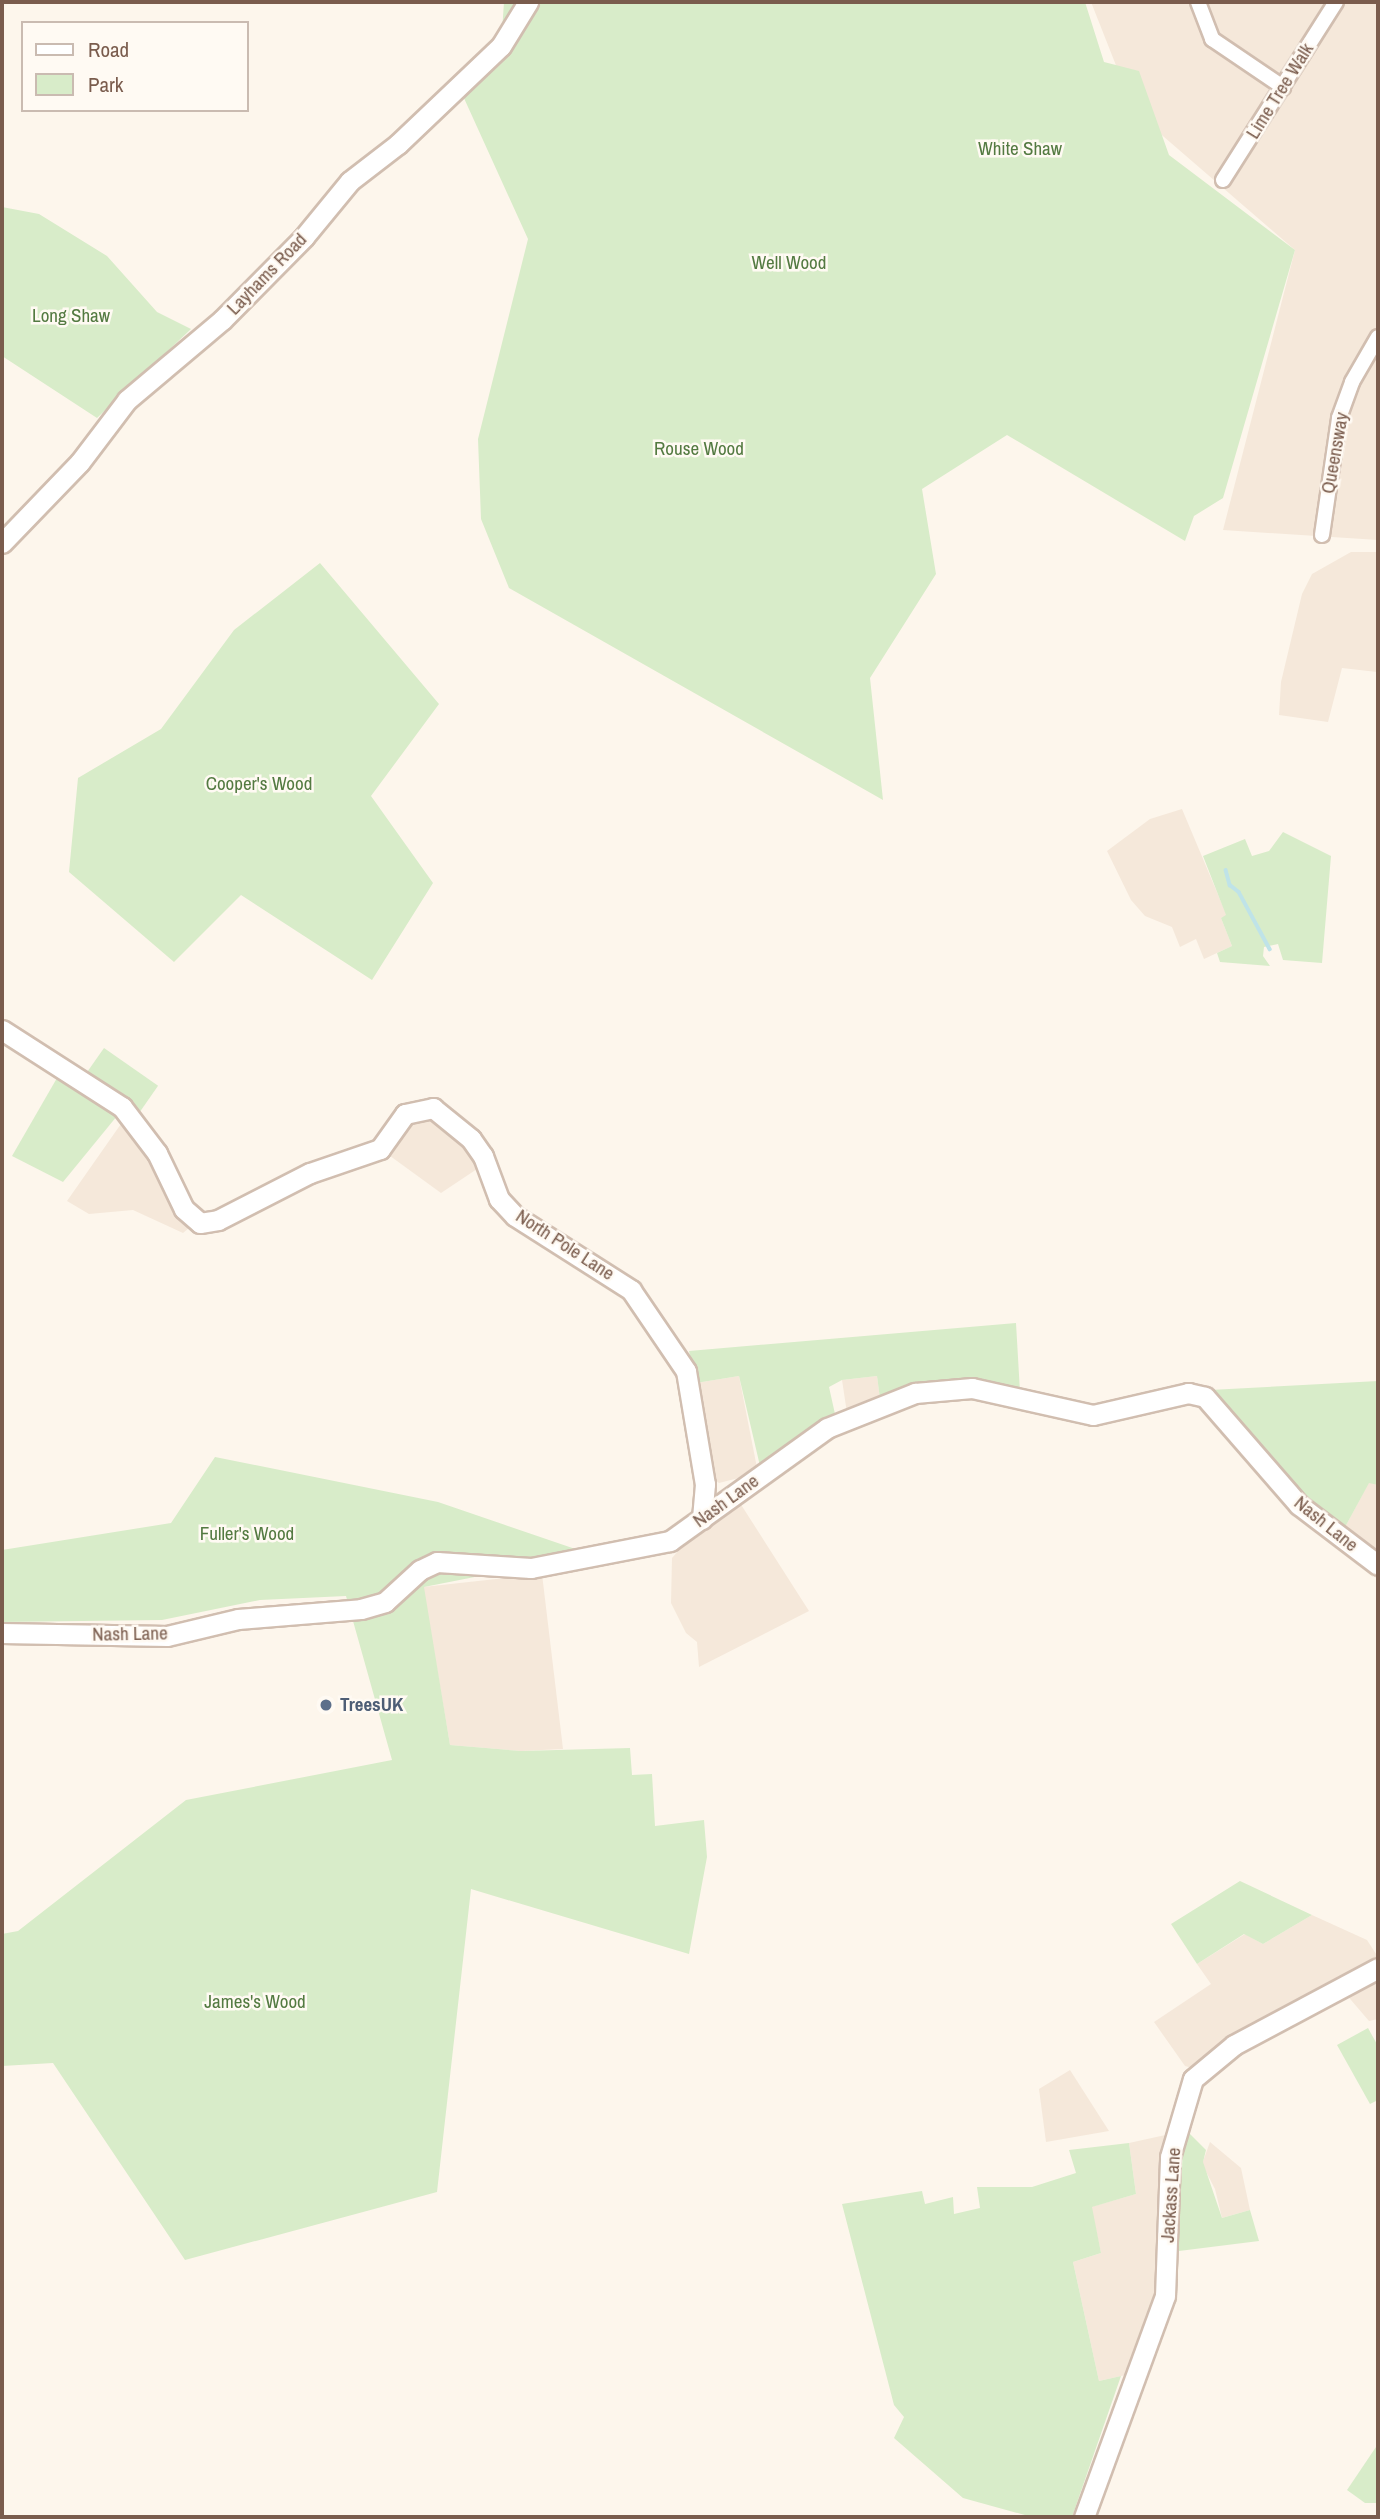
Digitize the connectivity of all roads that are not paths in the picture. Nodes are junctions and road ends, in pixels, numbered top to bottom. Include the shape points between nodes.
1 (528, 2) edge
2 (1198, 2) edge
3 (1336, 2) edge
4 (1283, 87) junction
5 (1223, 180) dead end
6 (1378, 337) edge
7 (1322, 535) dead end
8 (2, 543) edge
9 (2, 1030) edge
10 (705, 1484) junction
11 (734, 1495) junction
12 (702, 1519) junction
13 (1378, 1565) edge
14 (2, 1633) edge
15 (1378, 1968) edge
16 (1084, 2517) edge

1 - 8 street, Layhams Road via 501,46 398,144 350,181 304,237 222,320 127,400 73,469
2 - 4 street via 1212,38
3 - 4 street, Lime Tree Walk
4 - 5 street, Lime Tree Walk
6 - 7 street, Queensway via 1352,382 1339,418
9 - 10 street, North Pole Lane via 122,1107 157,1153 184,1209 200,1223 218,1220 310,1173 380,1149 405,1114 433,1108 471,1139 483,1156 499,1199 515,1216 620,1281 654,1321 686,1371
10 - 11 street
10 - 12 street, North Pole Lane
11 - 12 street, Nash Lane
11 - 13 street, Nash Lane via 827,1428 915,1393 972,1388 1093,1415 1188,1393 1205,1397 1298,1505
12 - 14 street, Nash Lane via 670,1541 531,1568 437,1562 419,1570 386,1602 361,1609 238,1619 167,1636
15 - 16 street, Jackass Lane via 1234,2045 1193,2079 1170,2157 1165,2296

